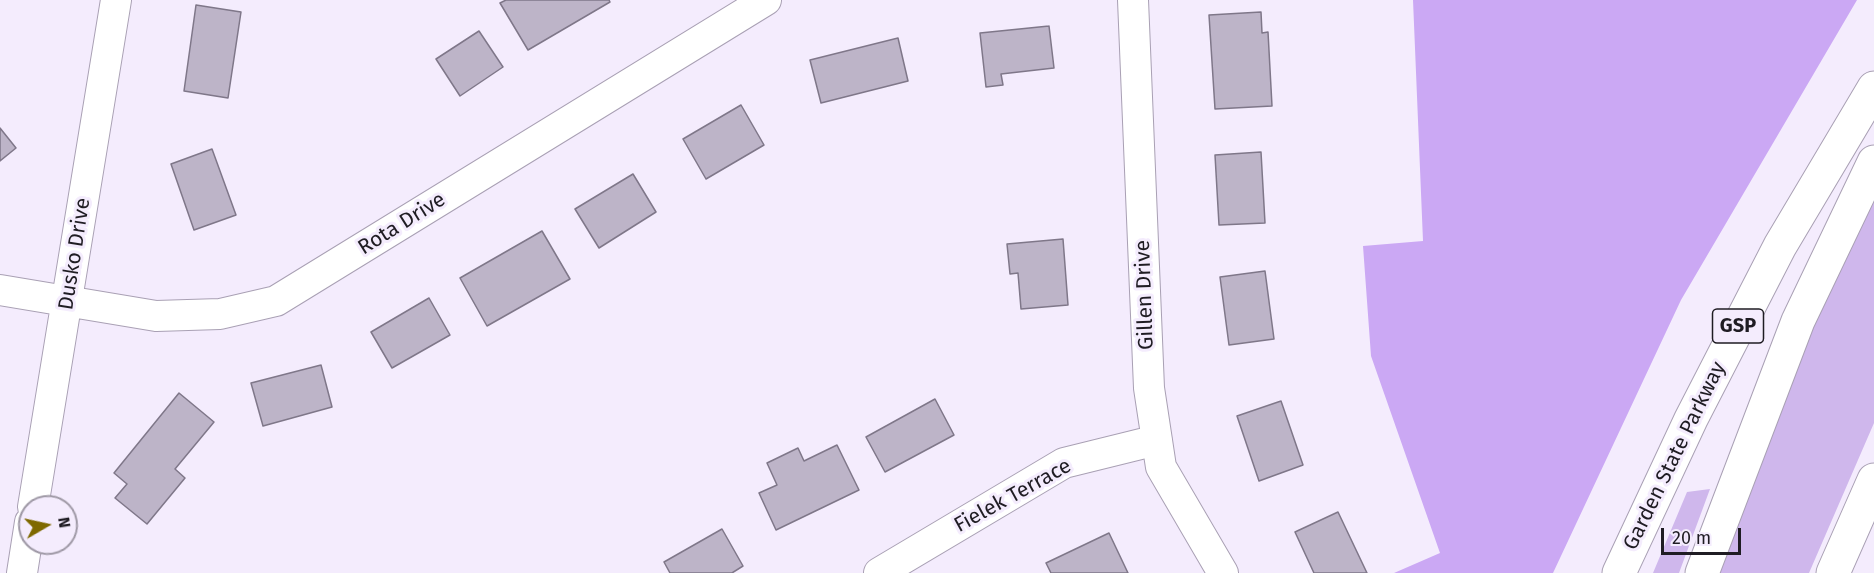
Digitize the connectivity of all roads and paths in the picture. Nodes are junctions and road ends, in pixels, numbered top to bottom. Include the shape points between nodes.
1 (117, 0) edge
2 (766, 0) edge
3 (1133, 0) edge
4 (1874, 88) edge
5 (1874, 162) edge
6 (0, 290) edge
7 (67, 302) junction
8 (1157, 440) junction
9 (1874, 480) edge
10 (35, 495) edge
11 (25, 555) edge
12 (22, 573) edge
13 (879, 573) edge
14 (1223, 573) edge
15 (1619, 573) edge
16 (1702, 573) edge
17 (1833, 573) edge

1 - 7 street, Dusko Drive
2 - 7 street, Rota Drive via 276,301 220,314 156,316
3 - 8 street, Gillen Drive via 1149,388
4 - 15 highway, Garden State Parkway / GSP via 1780,246 1691,419
5 - 16 highway via 1794,331
6 - 7 street, Rota Drive
7 - 10 street, Dusko Drive
8 - 13 street, Fielek Terrace via 1064,463
8 - 14 street, Gillen Drive via 1161,467
9 - 17 highway
11 - 12 street

